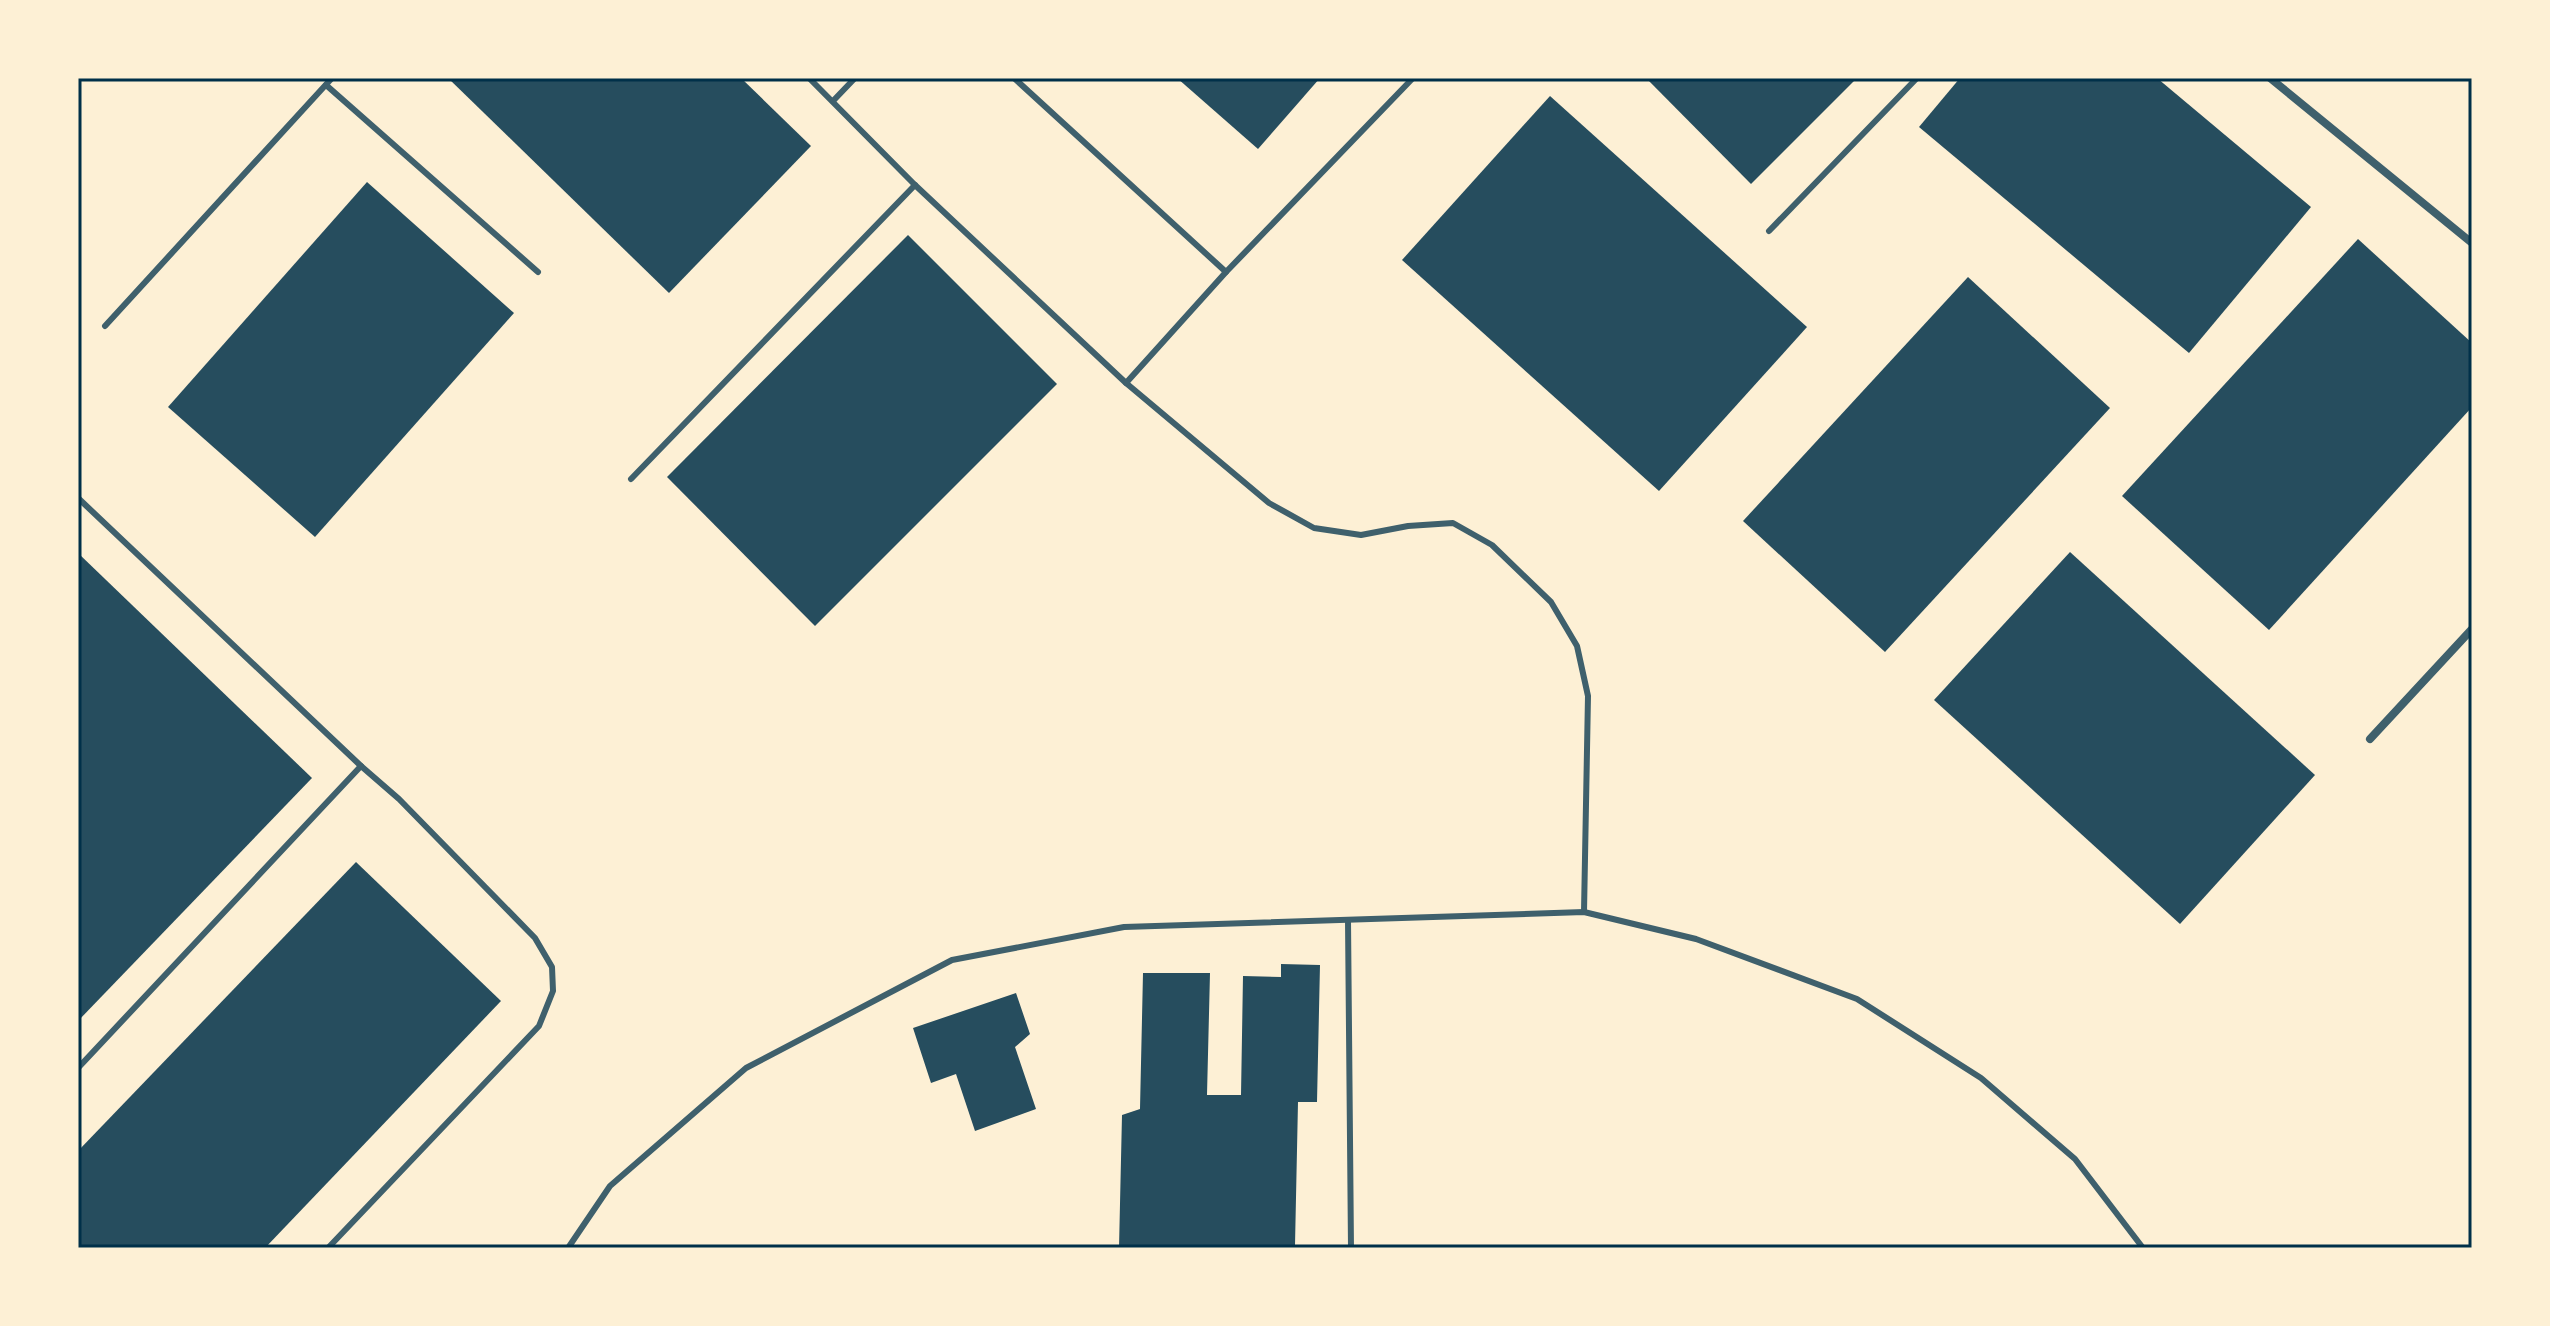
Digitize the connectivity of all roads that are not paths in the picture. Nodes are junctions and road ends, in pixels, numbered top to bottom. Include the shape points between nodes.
1 (332, 78) edge
2 (809, 78) edge
3 (855, 78) edge
4 (1014, 78) edge
5 (1413, 78) edge
6 (1917, 78) edge
7 (2270, 78) edge
8 (326, 85) junction
9 (833, 101) junction
10 (915, 185) junction
11 (1769, 231) dead end
12 (2472, 243) edge
13 (538, 272) dead end
14 (1226, 272) junction
15 (105, 326) dead end
16 (1126, 383) junction
17 (631, 479) dead end
18 (78, 498) edge
19 (2472, 629) edge
20 (2370, 739) dead end
21 (361, 766) junction
22 (1584, 912) junction
23 (1348, 920) junction
24 (78, 1068) edge
25 (328, 1248) edge
26 (568, 1248) edge
27 (1351, 1248) edge
28 (2143, 1248) edge

1 - 8 lane
2 - 9 lane
3 - 9 lane
4 - 14 lane
5 - 14 lane
6 - 11 lane
7 - 12 street
8 - 13 lane
8 - 15 lane
9 - 10 lane
10 - 16 lane
10 - 17 lane
14 - 16 lane
16 - 22 lane via 1269,503 1314,528 1361,535 1453,523 1492,545 1551,602 1577,646 1588,696
18 - 21 lane
19 - 20 street
21 - 24 lane
21 - 25 lane via 535,938 552,967 553,991 539,1026
22 - 23 lane
22 - 28 lane via 1696,939 1857,999 1981,1078 2075,1159
23 - 26 lane via 1124,927 952,960 746,1068 610,1186
23 - 27 lane

